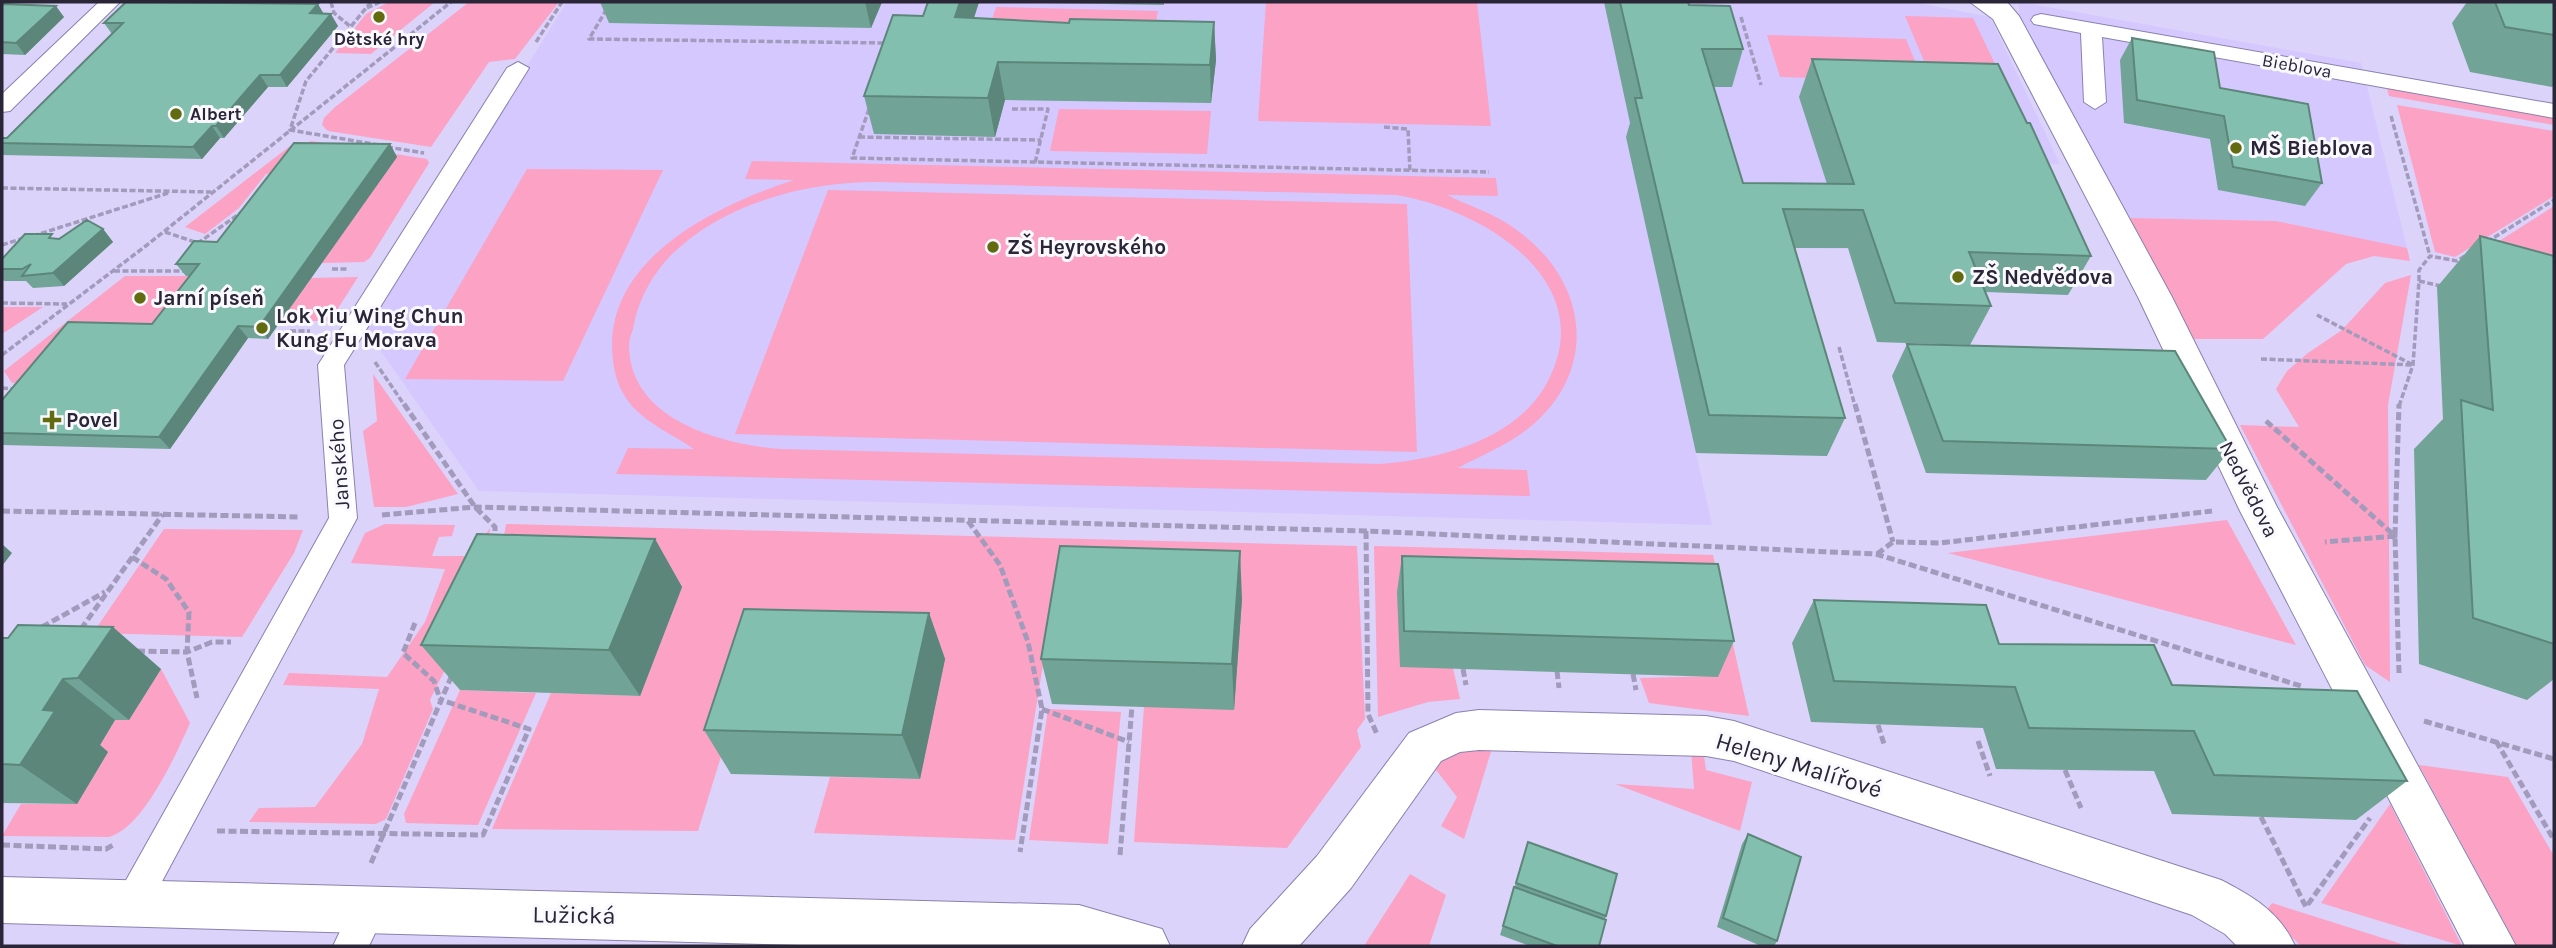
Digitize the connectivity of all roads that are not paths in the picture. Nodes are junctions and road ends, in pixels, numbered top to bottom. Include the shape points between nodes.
1 (110, 2) edge
2 (1984, 2) edge
3 (2041, 20) dead end
4 (2091, 29) junction
5 (518, 68) road end
6 (2095, 102) dead end
7 (2, 106) edge
8 (2554, 111) edge
9 (2, 900) edge
10 (132, 903) junction
11 (360, 928) edge
12 (1144, 946) edge
13 (1267, 946) edge
14 (2270, 946) edge
15 (2491, 946) edge

1 - 7 lane
2 - 15 street, Nedvědova via 1996,6 2011,28
3 - 4 lane, Bieblova
4 - 6 lane
4 - 8 lane, Bieblova
5 - 10 lane, Janského via 331,365 343,518
9 - 10 street, Lužická
10 - 11 street, Lužická
11 - 12 street, Lužická via 1079,929
13 - 14 street, Heleny Malířové via 1334,872 1425,747 1456,733 1479,730 1706,736 1734,741 2204,896 2242,918

